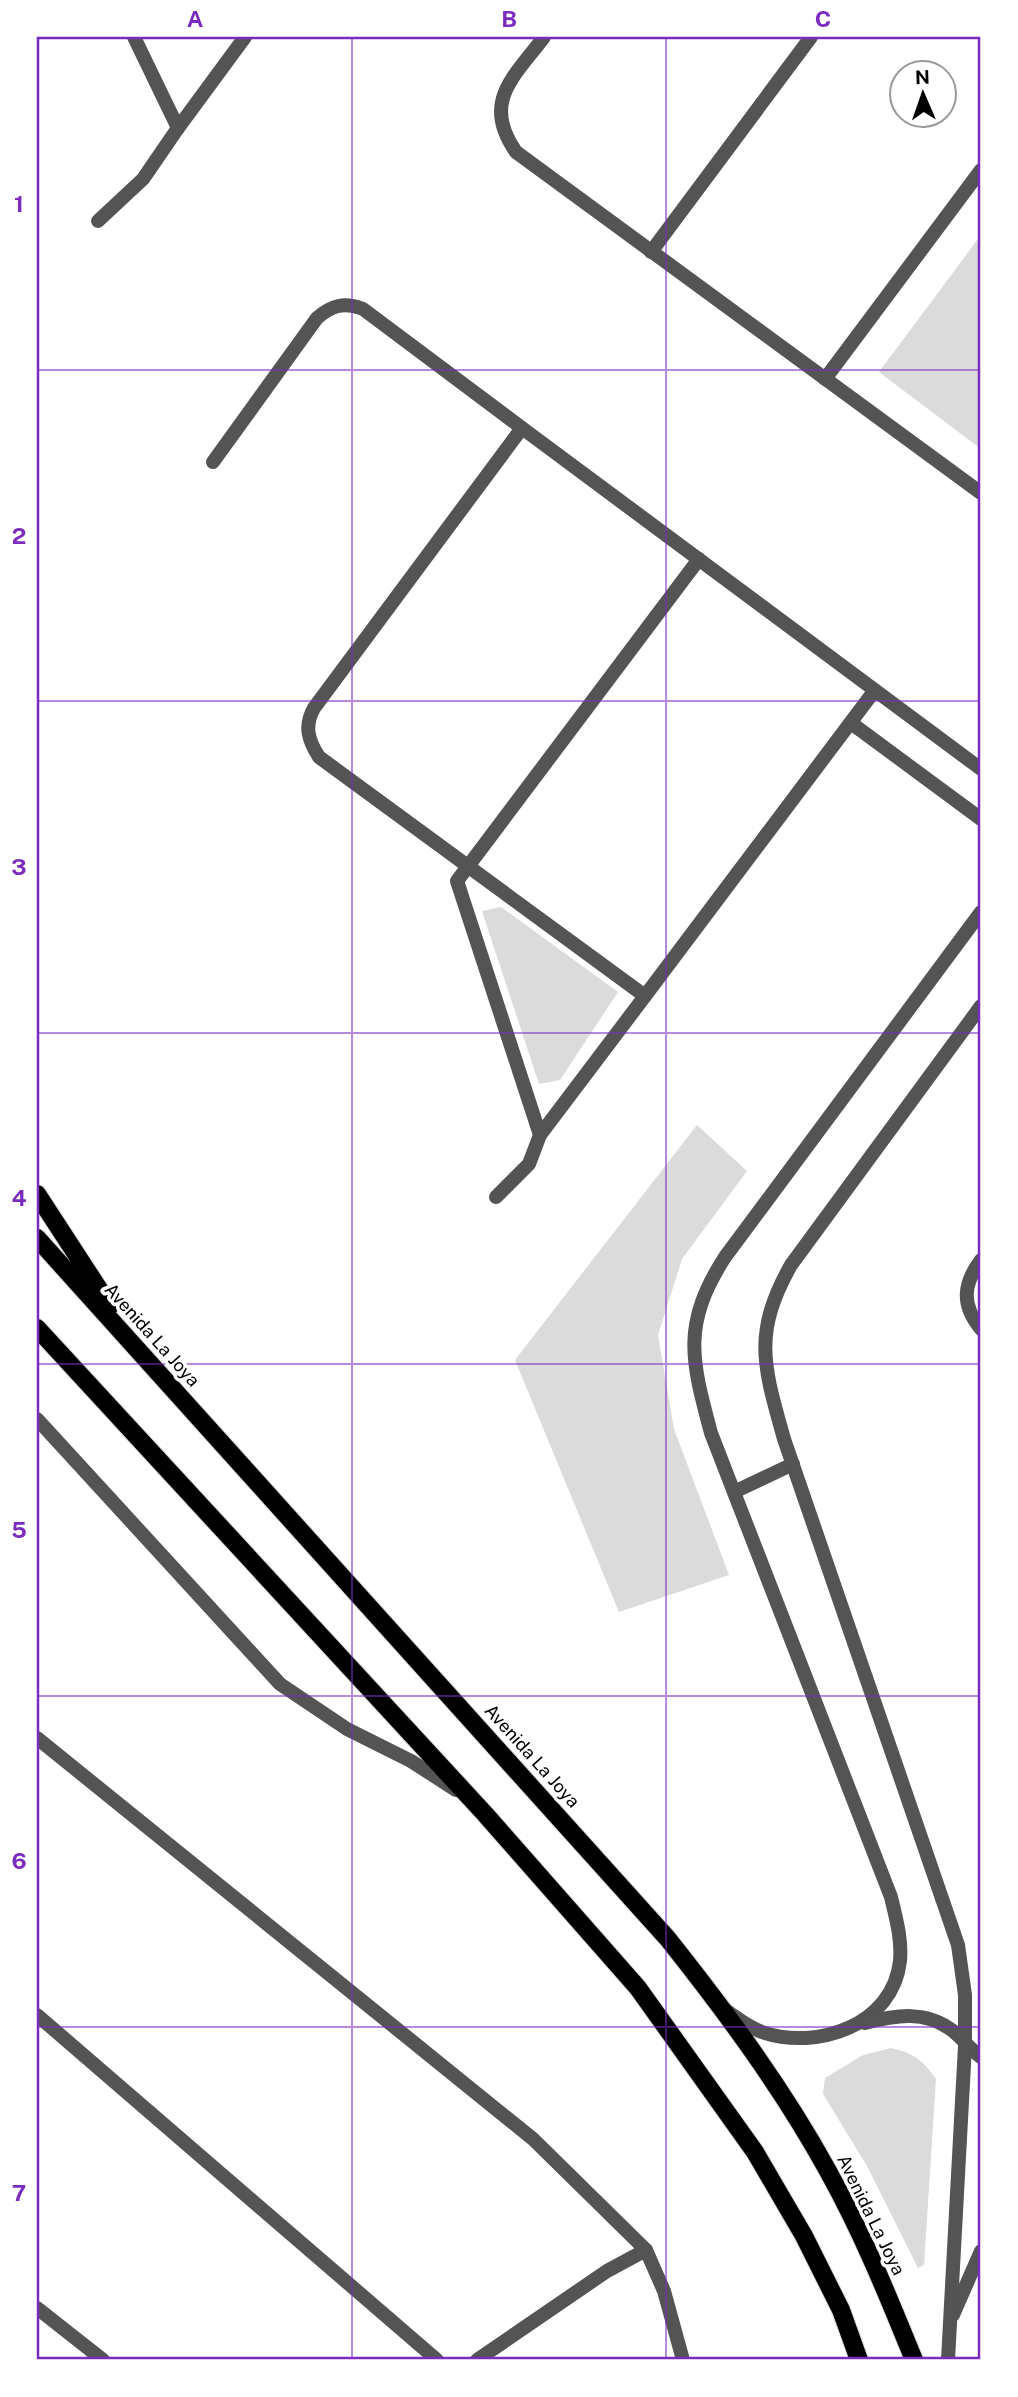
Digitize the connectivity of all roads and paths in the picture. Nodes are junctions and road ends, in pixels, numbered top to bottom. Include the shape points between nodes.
1 (134, 37) edge
2 (246, 37) edge
3 (544, 37) edge
4 (811, 37) edge
5 (178, 128) junction
6 (981, 170) edge
7 (98, 221) dead end
8 (651, 252) junction
9 (825, 379) junction
10 (522, 428) junction
11 (212, 462) dead end
12 (981, 493) edge
13 (699, 559) junction
14 (876, 690) junction
15 (851, 723) junction
16 (981, 768) edge
17 (981, 819) edge
18 (465, 867) junction
19 (981, 912) edge
20 (645, 996) junction
21 (981, 1006) edge
22 (540, 1135) junction
23 (37, 1194) edge
24 (496, 1197) dead end
25 (37, 1238) edge
26 (981, 1260) edge
27 (37, 1328) edge
28 (981, 1329) edge
29 (37, 1348) edge
30 (143, 1356) junction
31 (97, 1394) junction
32 (37, 1419) edge
33 (793, 1464) junction
34 (734, 1492) junction
35 (37, 1738) edge
36 (485, 1814) junction
37 (724, 2009) junction
38 (37, 2015) edge
39 (857, 2025) junction
40 (965, 2046) junction
41 (981, 2057) edge
42 (646, 2250) junction
43 (981, 2251) edge
44 (37, 2308) edge
45 (948, 2326) junction
46 (103, 2360) edge
47 (437, 2360) edge
48 (477, 2360) edge
49 (683, 2360) edge
50 (859, 2360) edge
51 (914, 2360) edge
52 (948, 2360) edge

1 - 5 street
2 - 5 street
3 - 8 street via 499,103 505,136 516,152
4 - 8 street
5 - 7 street via 143,179
6 - 9 street
8 - 9 street
9 - 12 street
10 - 11 street via 363,309 339,305 317,318
10 - 13 street
10 - 18 street via 309,718 308,732 319,757
13 - 14 street
13 - 18 street
14 - 15 street
14 - 16 street
15 - 17 street
15 - 20 street
18 - 20 street
18 - 22 street via 457,881
19 - 34 street via 709,1283 693,1333 695,1365 711,1433
20 - 22 street
21 - 33 street via 791,1265 769,1310 763,1342 768,1381
22 - 24 street via 529,1164
23 - 30 main road
25 - 30 main road, Avenida La Joya
26 - 28 street via 966,1286 966,1303
27 - 31 main road
29 - 31 main road
30 - 37 main road, Avenida La Joya via 668,1939
31 - 36 main road
32 - 36 street via 280,1684 348,1729 411,1761
33 - 34 street
33 - 40 street via 958,1945 965,1995
34 - 39 street via 900,1935 900,1961 886,2001
35 - 42 street via 533,2139
36 - 50 main road via 638,1988 749,2141 804,2236 841,2310
37 - 39 street via 760,2032 782,2037 806,2038
37 - 51 main road, Avenida La Joya via 828,2170 870,2254
38 - 47 street
39 - 40 street via 911,2014 943,2025
40 - 41 street
40 - 45 street
42 - 48 street via 607,2271
42 - 49 street via 664,2291
43 - 45 street
44 - 46 street
45 - 52 street

